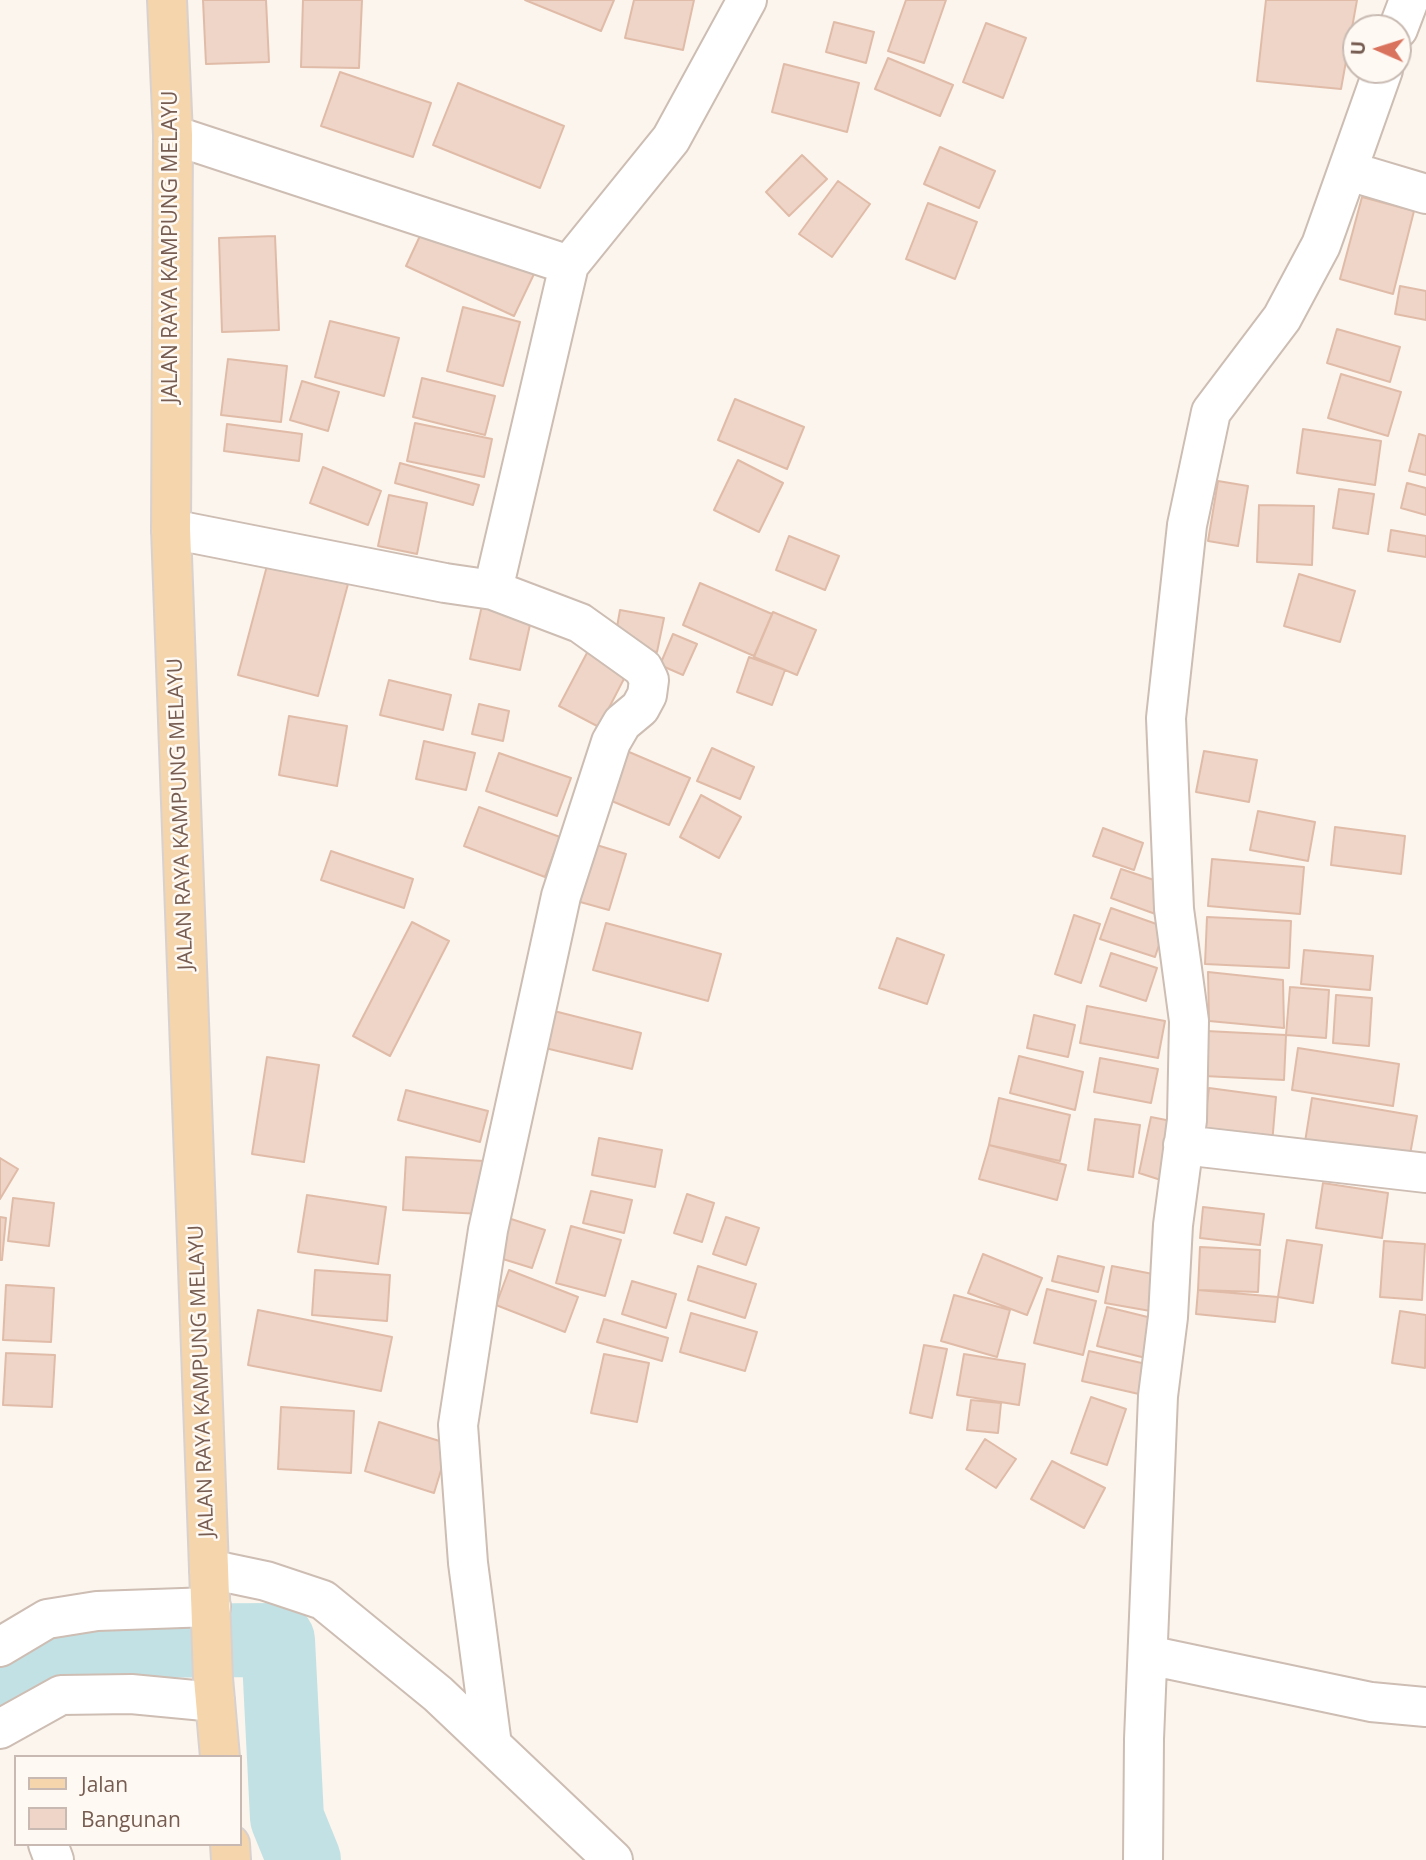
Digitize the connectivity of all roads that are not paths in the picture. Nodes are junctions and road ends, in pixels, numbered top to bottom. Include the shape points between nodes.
1 (167, 0) edge
2 (747, 0) edge
3 (1378, 84) edge
4 (173, 135) junction
5 (1349, 171) junction
6 (1426, 194) edge
7 (569, 265) junction
8 (171, 528) junction
9 (493, 590) junction
10 (1183, 1144) junction
11 (1426, 1173) edge
12 (209, 1569) junction
13 (211, 1618) junction
14 (0, 1647) edge
15 (1148, 1656) junction
16 (214, 1690) junction
17 (1426, 1707) edge
18 (0, 1729) edge
19 (492, 1745) junction
20 (220, 1755) edge
21 (613, 1860) edge
22 (1143, 1860) edge

1 - 4 main road, JALAN RAYA KAMPUNG MELAYU
2 - 7 street via 671,139
3 - 5 street
4 - 7 street
4 - 8 main road, JALAN RAYA KAMPUNG MELAYU
5 - 6 street
5 - 10 street via 1321,245 1282,318 1211,412 1186,525 1166,718 1174,909 1189,1021
7 - 9 street
8 - 9 street
8 - 12 main road, JALAN RAYA KAMPUNG MELAYU
9 - 19 street via 580,623 643,668 649,680 640,708 622,723 611,742 561,896 488,1230 458,1425 468,1563
10 - 11 street
10 - 15 street via 1158,1396
12 - 13 main road, JALAN RAYA KAMPUNG MELAYU
12 - 19 street via 323,1600 438,1693
13 - 14 street via 97,1611 47,1619
13 - 16 main road, JALAN RAYA KAMPUNG MELAYU
15 - 17 street via 1371,1702
15 - 22 street
16 - 18 street via 61,1695
16 - 20 main road, JALAN RAYA KAMPUNG MELAYU
19 - 21 street

